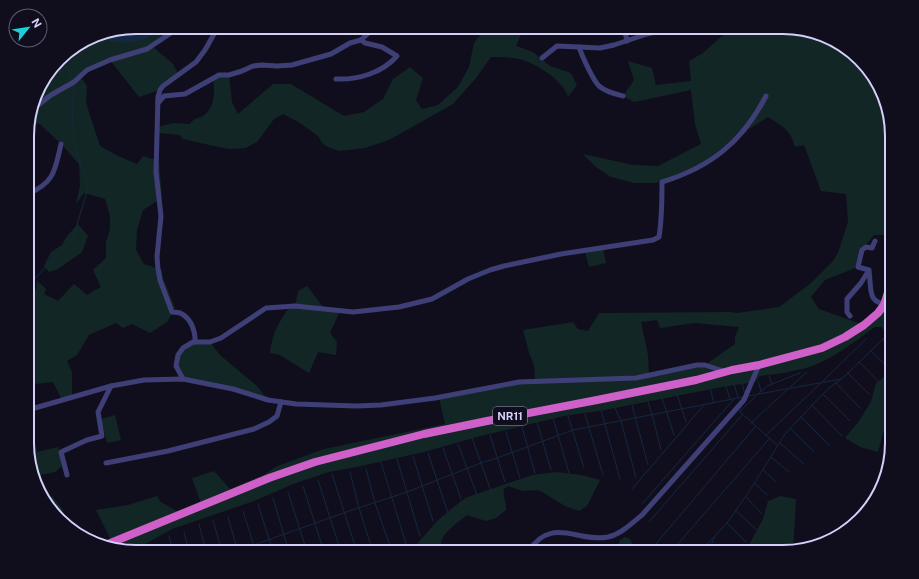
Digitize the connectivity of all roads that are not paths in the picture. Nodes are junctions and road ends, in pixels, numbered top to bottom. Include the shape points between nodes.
1 (170, 34) edge
2 (214, 34) edge
3 (367, 34) edge
4 (626, 34) edge
5 (647, 34) edge
6 (361, 40) junction
7 (627, 41) junction
8 (579, 47) junction
9 (542, 58) dead end
10 (336, 79) dead end
11 (623, 96) dead end
12 (766, 96) dead end
13 (158, 103) junction
14 (38, 105) edge
15 (61, 144) dead end
16 (34, 191) edge
17 (875, 241) dead end
18 (869, 270) junction
19 (885, 304) edge
20 (885, 307) edge
21 (850, 316) dead end
22 (195, 342) junction
23 (759, 365) junction
24 (725, 372) junction
25 (183, 379) junction
26 (111, 386) junction
27 (282, 402) junction
28 (34, 408) edge
29 (106, 463) dead end
30 (67, 475) dead end
31 (112, 542) edge
32 (534, 545) edge

1 - 14 street via 147,49 87,70 74,82
2 - 13 street via 196,62 163,86
3 - 6 street
4 - 7 street
5 - 7 street
6 - 10 street via 382,47 397,56 381,70 355,79
6 - 13 street via 345,45 331,54 298,64 253,66 242,72 219,75 185,94 164,96
7 - 8 street via 600,48
8 - 9 street via 557,46
8 - 11 street via 598,85
12 - 22 street via 743,133 729,147 686,174 662,182 660,230 658,237 653,240 561,254 504,266 468,279 432,299 399,307 354,312 295,306 266,308 221,338 210,342
13 - 22 street via 156,172 161,216 158,273 172,312 184,315 194,329
15 - 16 street via 55,171 44,186
17 - 18 street via 872,248 866,247 862,250 858,267
18 - 19 street via 871,295 875,301
18 - 21 street via 861,283 846,298 847,312
20 - 23 highway, NR11 via 864,325 822,348
22 - 25 street via 183,348 178,355 176,366
23 - 24 highway, NR11
23 - 32 street via 745,399 642,515 612,536 600,538 569,533 546,535
24 - 27 street via 697,365 636,378 519,382 436,398 381,405 320,406
24 - 31 highway, NR11 via 432,433 315,462 269,478
25 - 26 street via 144,380
25 - 27 street
26 - 28 street
26 - 30 street via 98,412 102,436 61,452
27 - 29 street via 277,416 254,429 168,451

